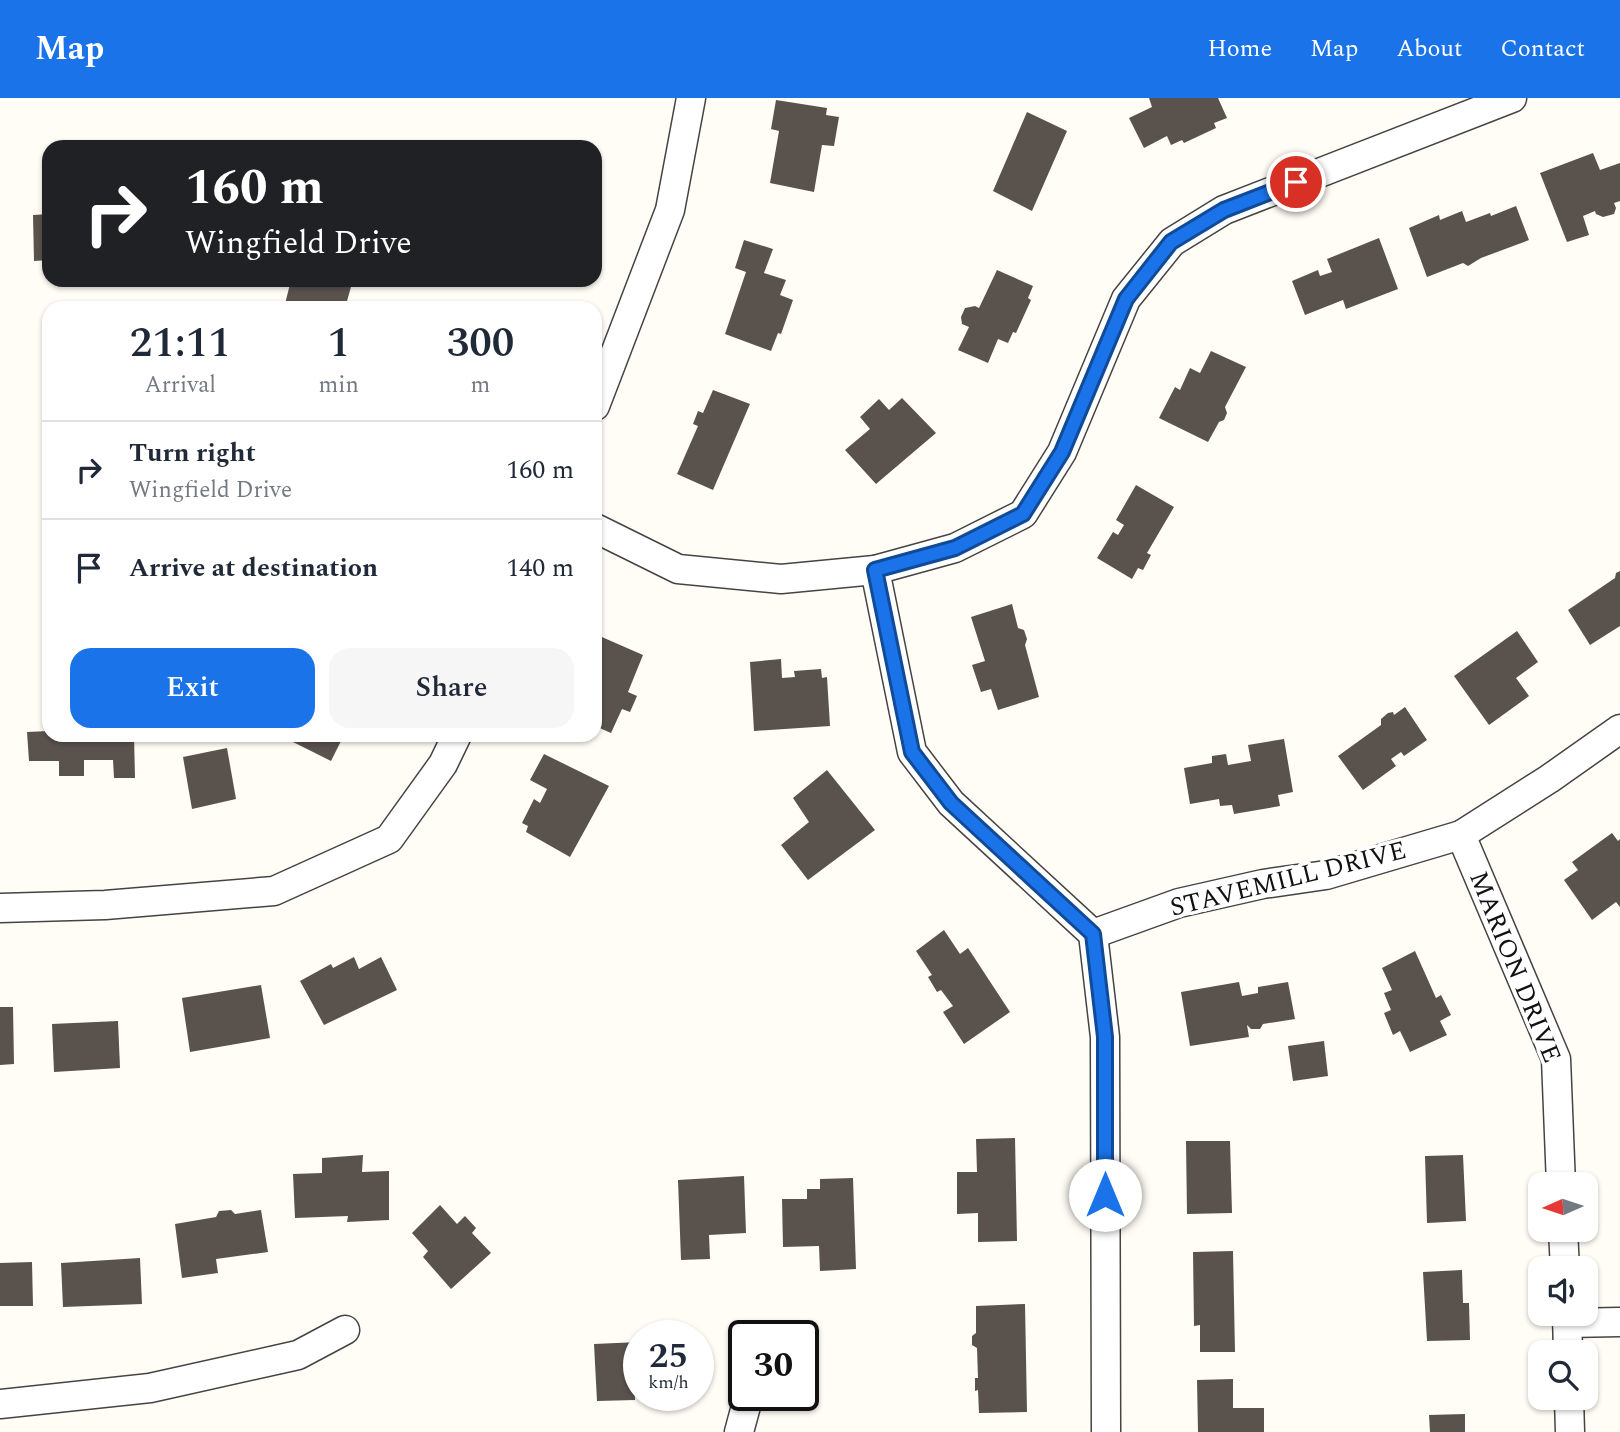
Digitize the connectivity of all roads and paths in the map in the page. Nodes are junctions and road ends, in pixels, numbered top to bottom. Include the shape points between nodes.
1 (691, 98) edge
2 (1512, 98) edge
3 (602, 388) edge
4 (602, 531) edge
5 (875, 570) junction
6 (1620, 729) edge
7 (454, 742) edge
8 (1461, 835) junction
9 (0, 908) edge
10 (1093, 934) junction
11 (1560, 1172) edge
12 (1598, 1321) edge
13 (1620, 1322) edge
14 (345, 1330) dead end
15 (0, 1404) edge
16 (1569, 1410) edge
17 (745, 1411) edge
18 (739, 1432) edge
19 (1106, 1432) edge
20 (1570, 1432) edge

1 - 3 street via 670,211
2 - 5 street via 1224,210 1171,242 1126,299 1062,452 1023,514 955,548
4 - 5 street via 678,569 782,579
5 - 10 street via 912,752 951,803
6 - 8 street, STAVEMILL DRIVE
7 - 9 street via 389,839 274,891 105,905
8 - 10 street, STAVEMILL DRIVE via 1325,875 1180,903
8 - 11 street, MARION DRIVE via 1556,1059
10 - 19 street via 1105,1037
12 - 13 street
14 - 15 street via 298,1355 150,1388
16 - 20 street
17 - 18 street

